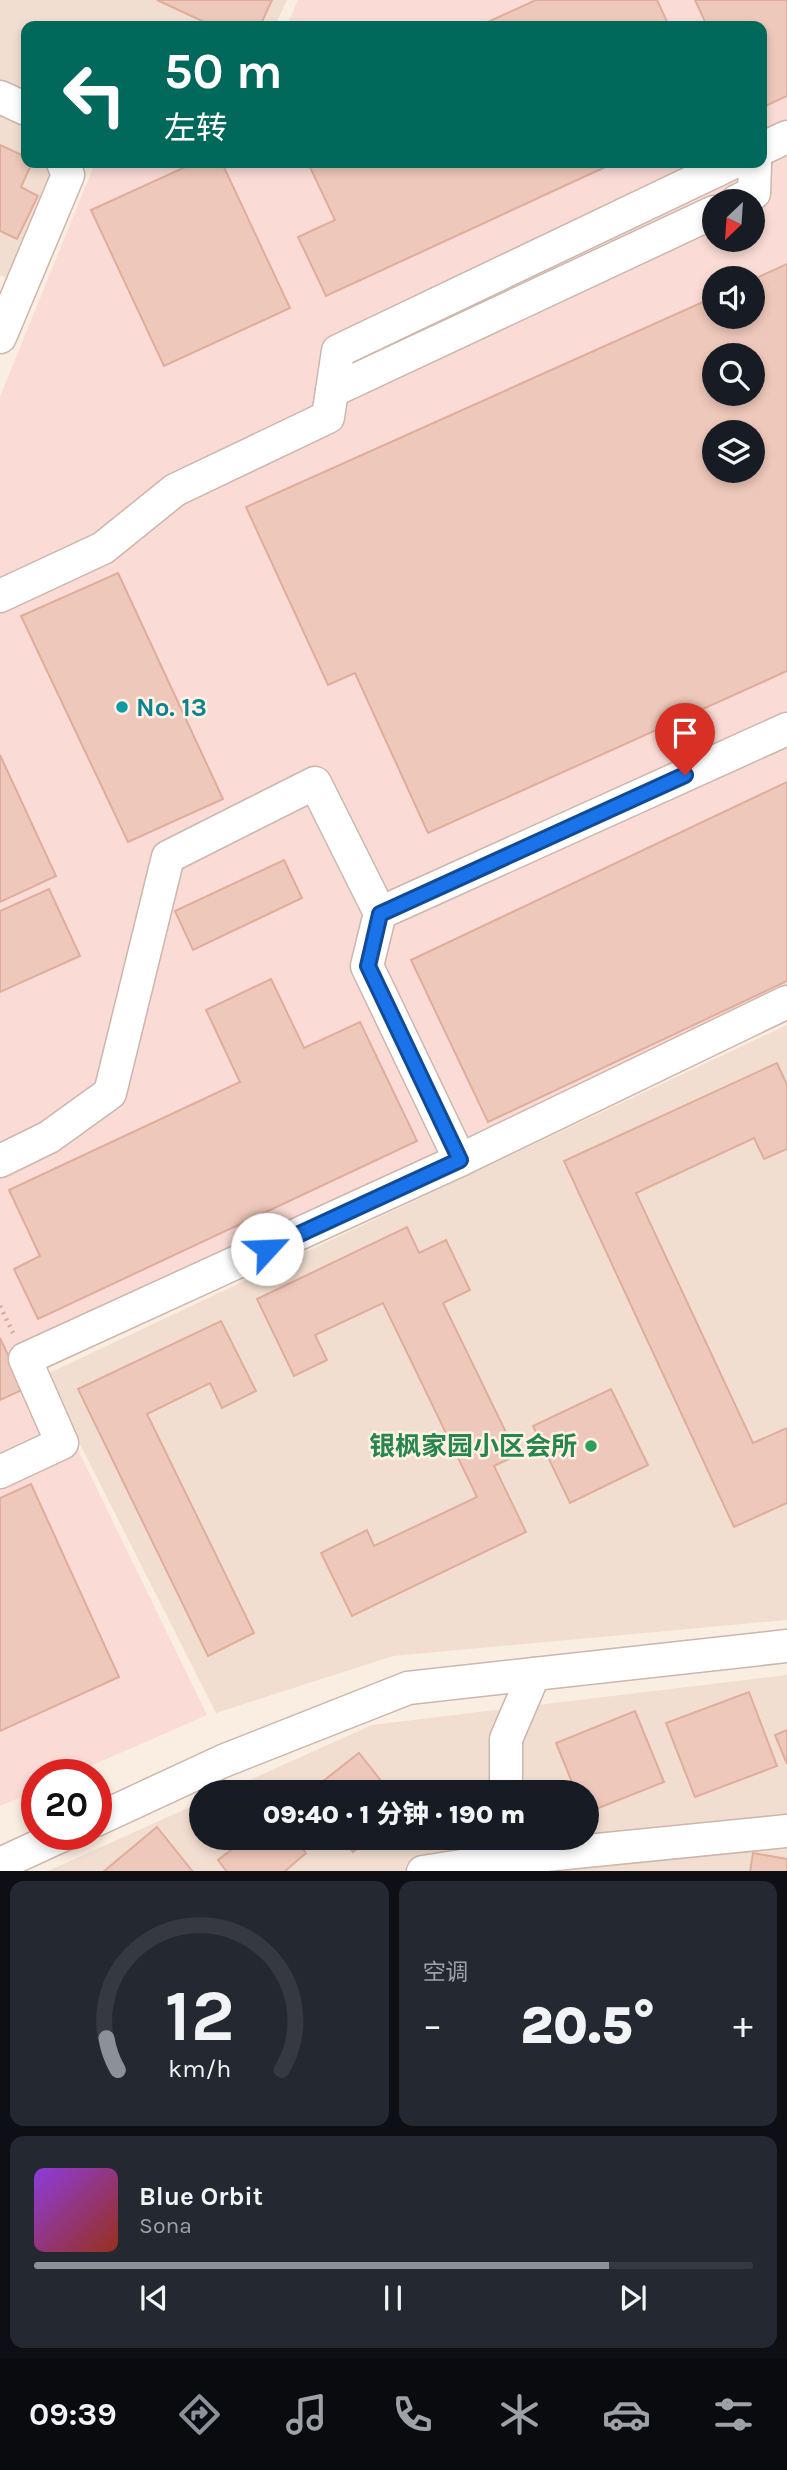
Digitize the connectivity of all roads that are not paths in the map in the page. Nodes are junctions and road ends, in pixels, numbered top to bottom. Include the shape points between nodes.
1 (0, 97) edge
2 (21, 107) edge
3 (787, 137) edge
4 (767, 146) edge
5 (65, 168) edge
6 (722, 168) edge
7 (755, 168) edge
8 (754, 189) edge
9 (702, 218) edge
10 (0, 337) edge
11 (332, 391) junction
12 (0, 596) edge
13 (787, 729) edge
14 (380, 914) junction
15 (787, 1002) edge
16 (460, 1160) junction
17 (0, 1161) edge
18 (0, 1472) edge
19 (787, 1646) edge
20 (534, 1674) junction
21 (506, 1780) edge
22 (112, 1813) edge
23 (787, 1832) edge
24 (599, 1843) edge
25 (30, 1850) edge
26 (499, 1850) edge
27 (0, 1864) edge
28 (423, 1871) edge

1 - 2 street
3 - 4 street
5 - 10 street via 68,175
6 - 11 street via 338,351
7 - 8 street
9 - 11 street
11 - 12 street via 328,417 175,490 103,548
13 - 14 street
14 - 16 street via 368,966
14 - 17 street via 315,783 168,857 110,1093 49,1137
15 - 16 street
16 - 18 street via 25,1359 62,1443
19 - 20 street
20 - 21 street via 506,1739
20 - 22 street via 408,1688 223,1761
23 - 24 street
25 - 27 street
26 - 28 street

